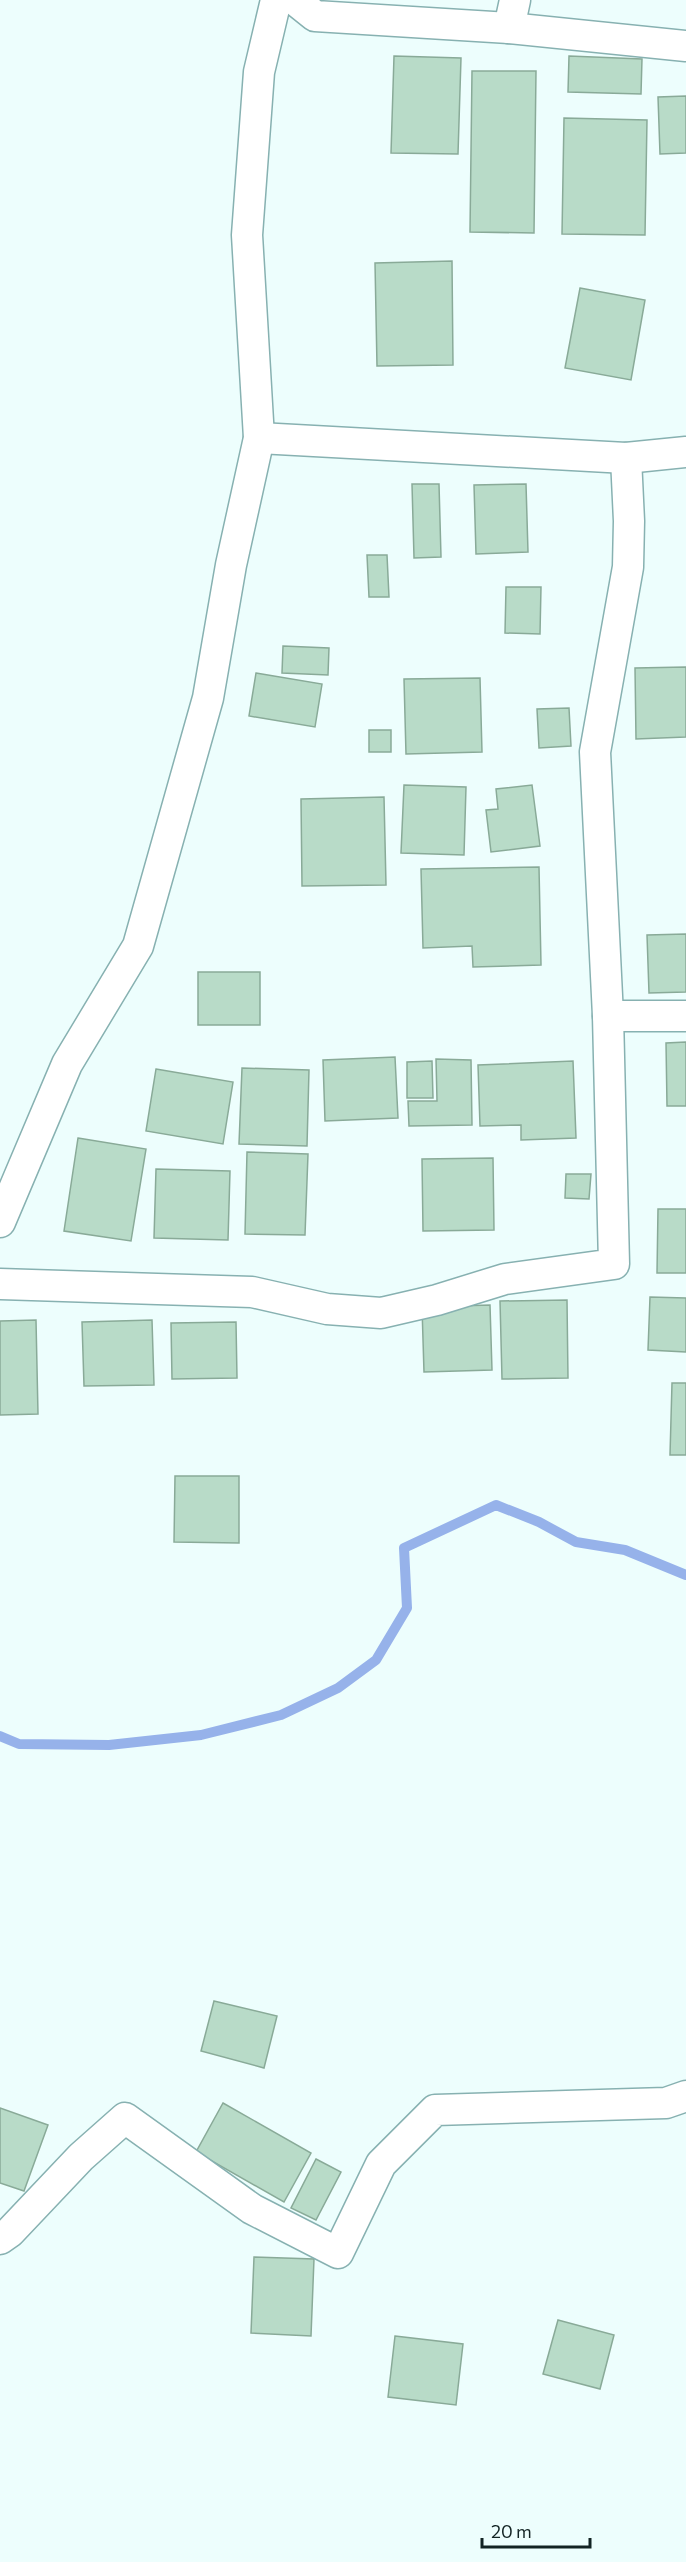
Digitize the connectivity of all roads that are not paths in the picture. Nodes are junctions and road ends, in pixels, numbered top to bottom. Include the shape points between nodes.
1 (276, 0) edge
2 (295, 0) edge
3 (512, 14) edge
4 (686, 46) edge
5 (260, 438) junction
6 (686, 452) edge
7 (626, 458) junction
8 (608, 1016) junction
9 (686, 1016) edge
10 (0, 1222) edge
11 (0, 1284) edge
12 (686, 2096) edge
13 (0, 2239) edge

1 - 5 street via 260,72 247,235
2 - 3 street via 315,16
3 - 4 street
5 - 7 street
5 - 10 street via 231,565 208,699 138,946 67,1064
6 - 7 street
7 - 8 street via 628,567 595,752
8 - 9 street
8 - 11 street via 614,1264 505,1279 381,1313 327,1309 252,1292
12 - 13 street via 666,2103 435,2110 381,2164 338,2253 252,2209 125,2118

